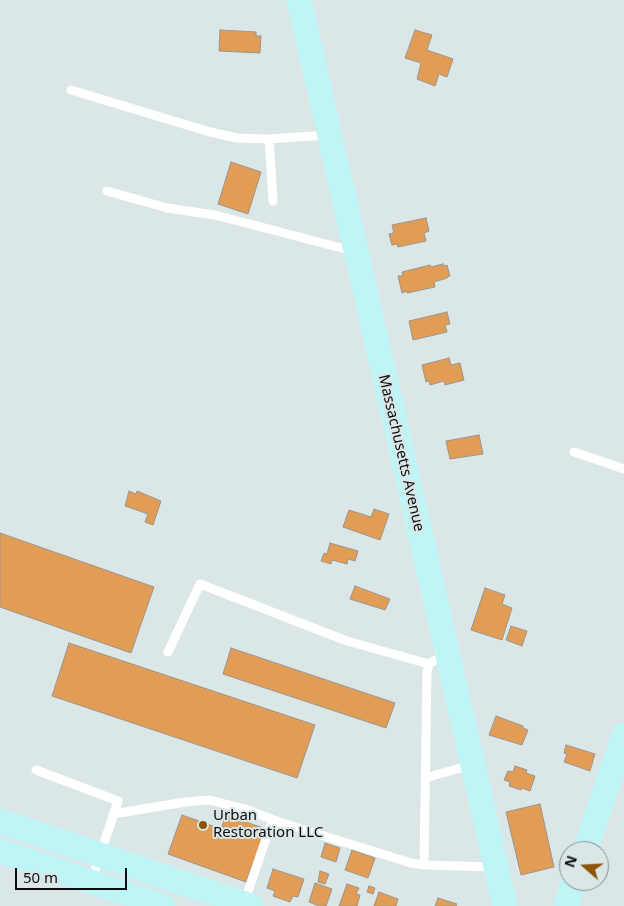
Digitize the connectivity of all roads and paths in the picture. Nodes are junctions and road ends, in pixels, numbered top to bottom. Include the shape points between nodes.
1 (299, 0) edge
2 (71, 90) dead end
3 (330, 135) junction
4 (269, 139) junction
5 (107, 191) dead end
6 (274, 201) dead end
7 (356, 252) junction
8 (574, 452) dead end
9 (624, 469) edge
10 (168, 652) dead end
11 (438, 661) junction
12 (624, 735) edge
13 (472, 765) junction
14 (36, 770) dead end
15 (426, 778) junction
16 (113, 814) junction
17 (0, 821) edge
18 (279, 822) junction
19 (588, 841) edge
20 (0, 851) edge
21 (100, 855) junction
22 (424, 865) junction
23 (496, 867) junction
24 (92, 882) junction
25 (571, 891) edge
26 (248, 905) edge
27 (163, 906) edge
28 (505, 906) edge
29 (566, 906) edge

1 - 3 main road, Massachusetts Avenue
2 - 4 lane via 210,132 237,138
3 - 4 lane
3 - 7 main road, Massachusetts Avenue
4 - 6 lane
5 - 7 lane
7 - 11 main road, Massachusetts Avenue
8 - 9 lane
10 - 11 lane via 200,584 347,641
11 - 13 main road, Massachusetts Avenue
11 - 15 lane
12 - 19 main road
13 - 15 lane
13 - 23 main road, Massachusetts Avenue
14 - 16 lane via 118,801
15 - 22 lane
16 - 18 lane via 209,800
16 - 21 lane
17 - 21 main road
18 - 22 lane
18 - 26 lane via 270,827
20 - 24 main road
21 - 24 lane
21 - 26 main road
22 - 23 lane
23 - 28 main road, Massachusetts Avenue
24 - 27 main road
25 - 29 main road

